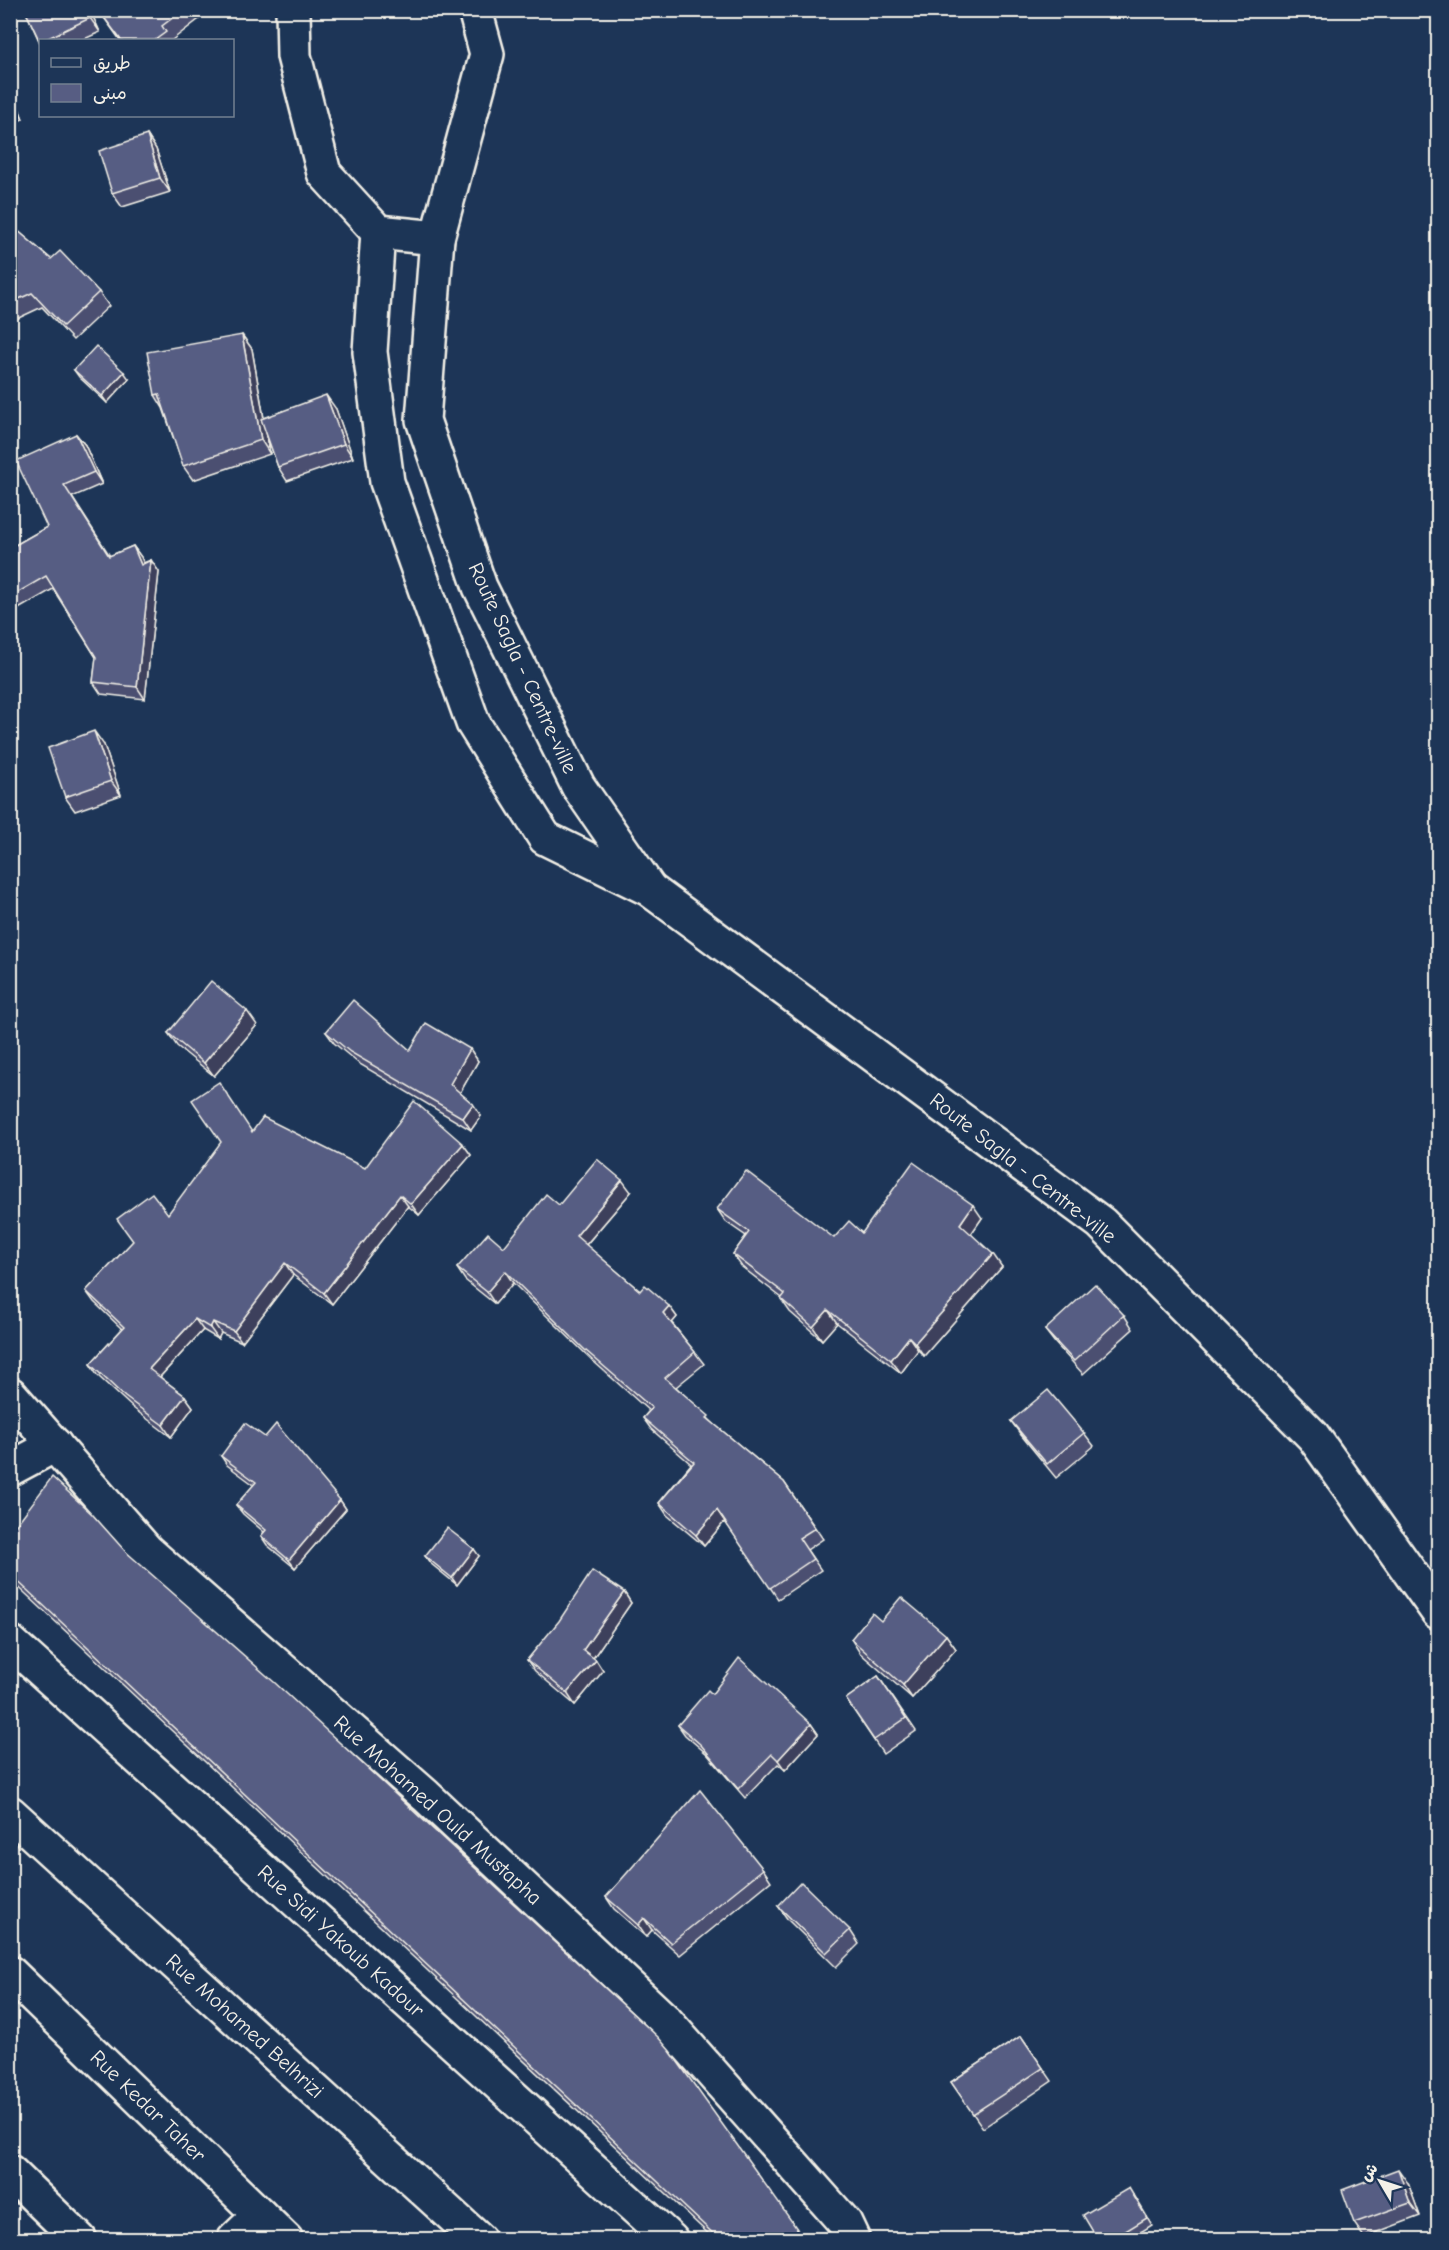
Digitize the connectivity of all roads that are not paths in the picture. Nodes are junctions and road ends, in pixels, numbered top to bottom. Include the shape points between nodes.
1 (293, 10) edge
2 (475, 10) edge
3 (378, 232) junction
4 (437, 238) junction
5 (649, 889) junction
6 (10, 1394) edge
7 (55, 1445) junction
8 (10, 1469) edge
9 (1438, 1612) edge
10 (10, 1642) edge
11 (10, 1813) edge
12 (10, 1973) edge
13 (10, 2172) edge
14 (260, 2215) junction
15 (80, 2240) edge
16 (234, 2240) edge
17 (286, 2240) edge
18 (479, 2240) edge
19 (671, 2240) edge
20 (853, 2240) edge

1 - 3 street via 294,56 324,172
2 - 4 street, Route Sagla - Centre-ville via 487,54
3 - 4 street
3 - 5 street, Route Sagla - Centre-ville via 370,352 387,482 473,723 545,838
4 - 5 street, Route Sagla - Centre-ville via 423,420 480,587 578,786
5 - 9 street, Route Sagla - Centre-ville via 1101,1223 1313,1436
6 - 7 street, Rue Mohamed Ould Mustapha
7 - 8 street
7 - 20 street, Rue Mohamed Ould Mustapha via 147,1551 426,1796 665,2020 845,2223
10 - 19 street, Rue Sidi Yakoub Kadour
11 - 18 street, Rue Mohamed Belhrizi
12 - 14 street, Rue Kedar Taher
13 - 15 street
14 - 16 street
14 - 17 street, Rue Kedar Taher

